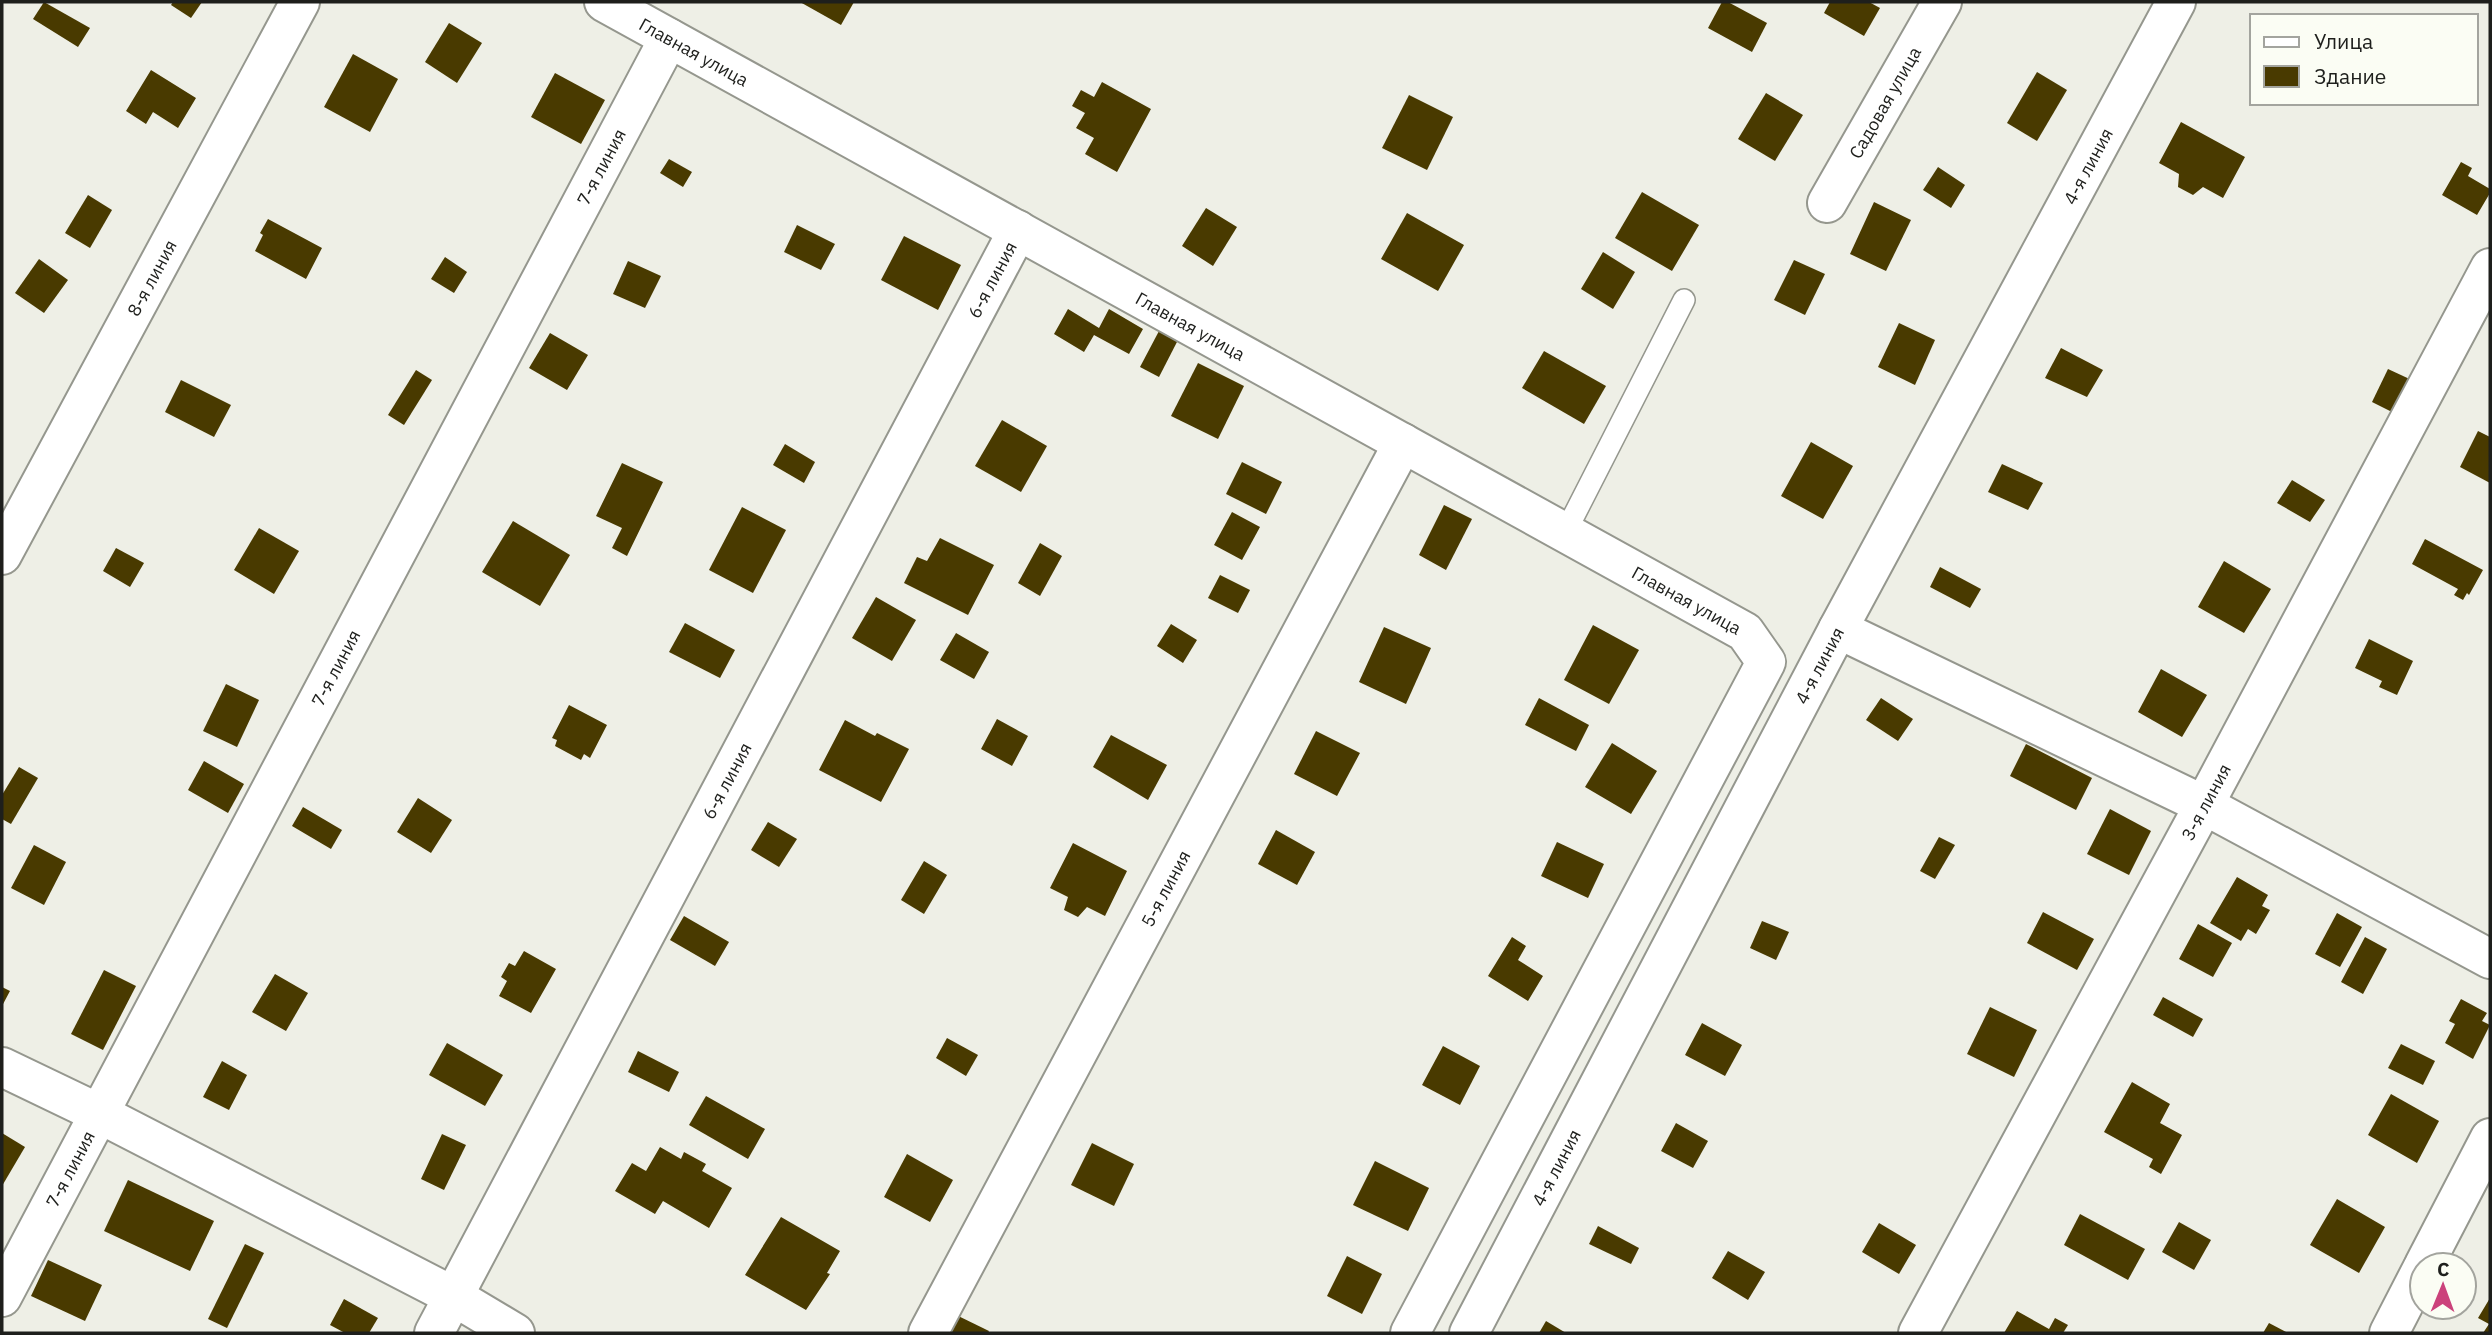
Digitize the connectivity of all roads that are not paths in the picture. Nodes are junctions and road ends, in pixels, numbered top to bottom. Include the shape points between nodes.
1 (300, 2) edge
2 (604, 2) edge
3 (1942, 2) edge
4 (2176, 2) edge
5 (669, 38) junction
6 (1827, 203) dead end
7 (1018, 230) junction
8 (2490, 268) edge
9 (1684, 299) dead end
10 (1403, 443) junction
11 (1565, 533) junction
12 (2, 555) edge
13 (1838, 629) junction
14 (2204, 805) junction
15 (2490, 959) edge
16 (2, 1067) edge
17 (98, 1113) junction
18 (2490, 1138) edge
19 (2431, 1251) edge
20 (453, 1296) junction
21 (2408, 1296) edge
22 (2, 1297) edge
23 (434, 1333) edge
24 (515, 1333) edge
25 (928, 1333) edge
26 (1410, 1333) edge
27 (1469, 1333) edge
28 (1918, 1333) edge
29 (2389, 1333) edge

1 - 12 street, 8-я линия
2 - 5 street, Главная улица
3 - 6 street, Садовая улица
4 - 13 street, 4-я линия
5 - 7 street, Главная улица
5 - 17 street, 7-я линия
7 - 10 street, Главная улица
7 - 20 street, 6-я линия
8 - 14 street, 3-я линия
9 - 11 lane
10 - 11 street, Главная улица
10 - 25 street, 5-я линия
11 - 26 street, Главная улица via 1745,632 1766,662
13 - 14 street
13 - 27 street, 4-я линия
14 - 15 street
14 - 28 street, 3-я линия
16 - 17 street
17 - 20 street
17 - 22 street, 7-я линия
18 - 19 street
20 - 23 street, 6-я линия
20 - 24 street
21 - 29 street

